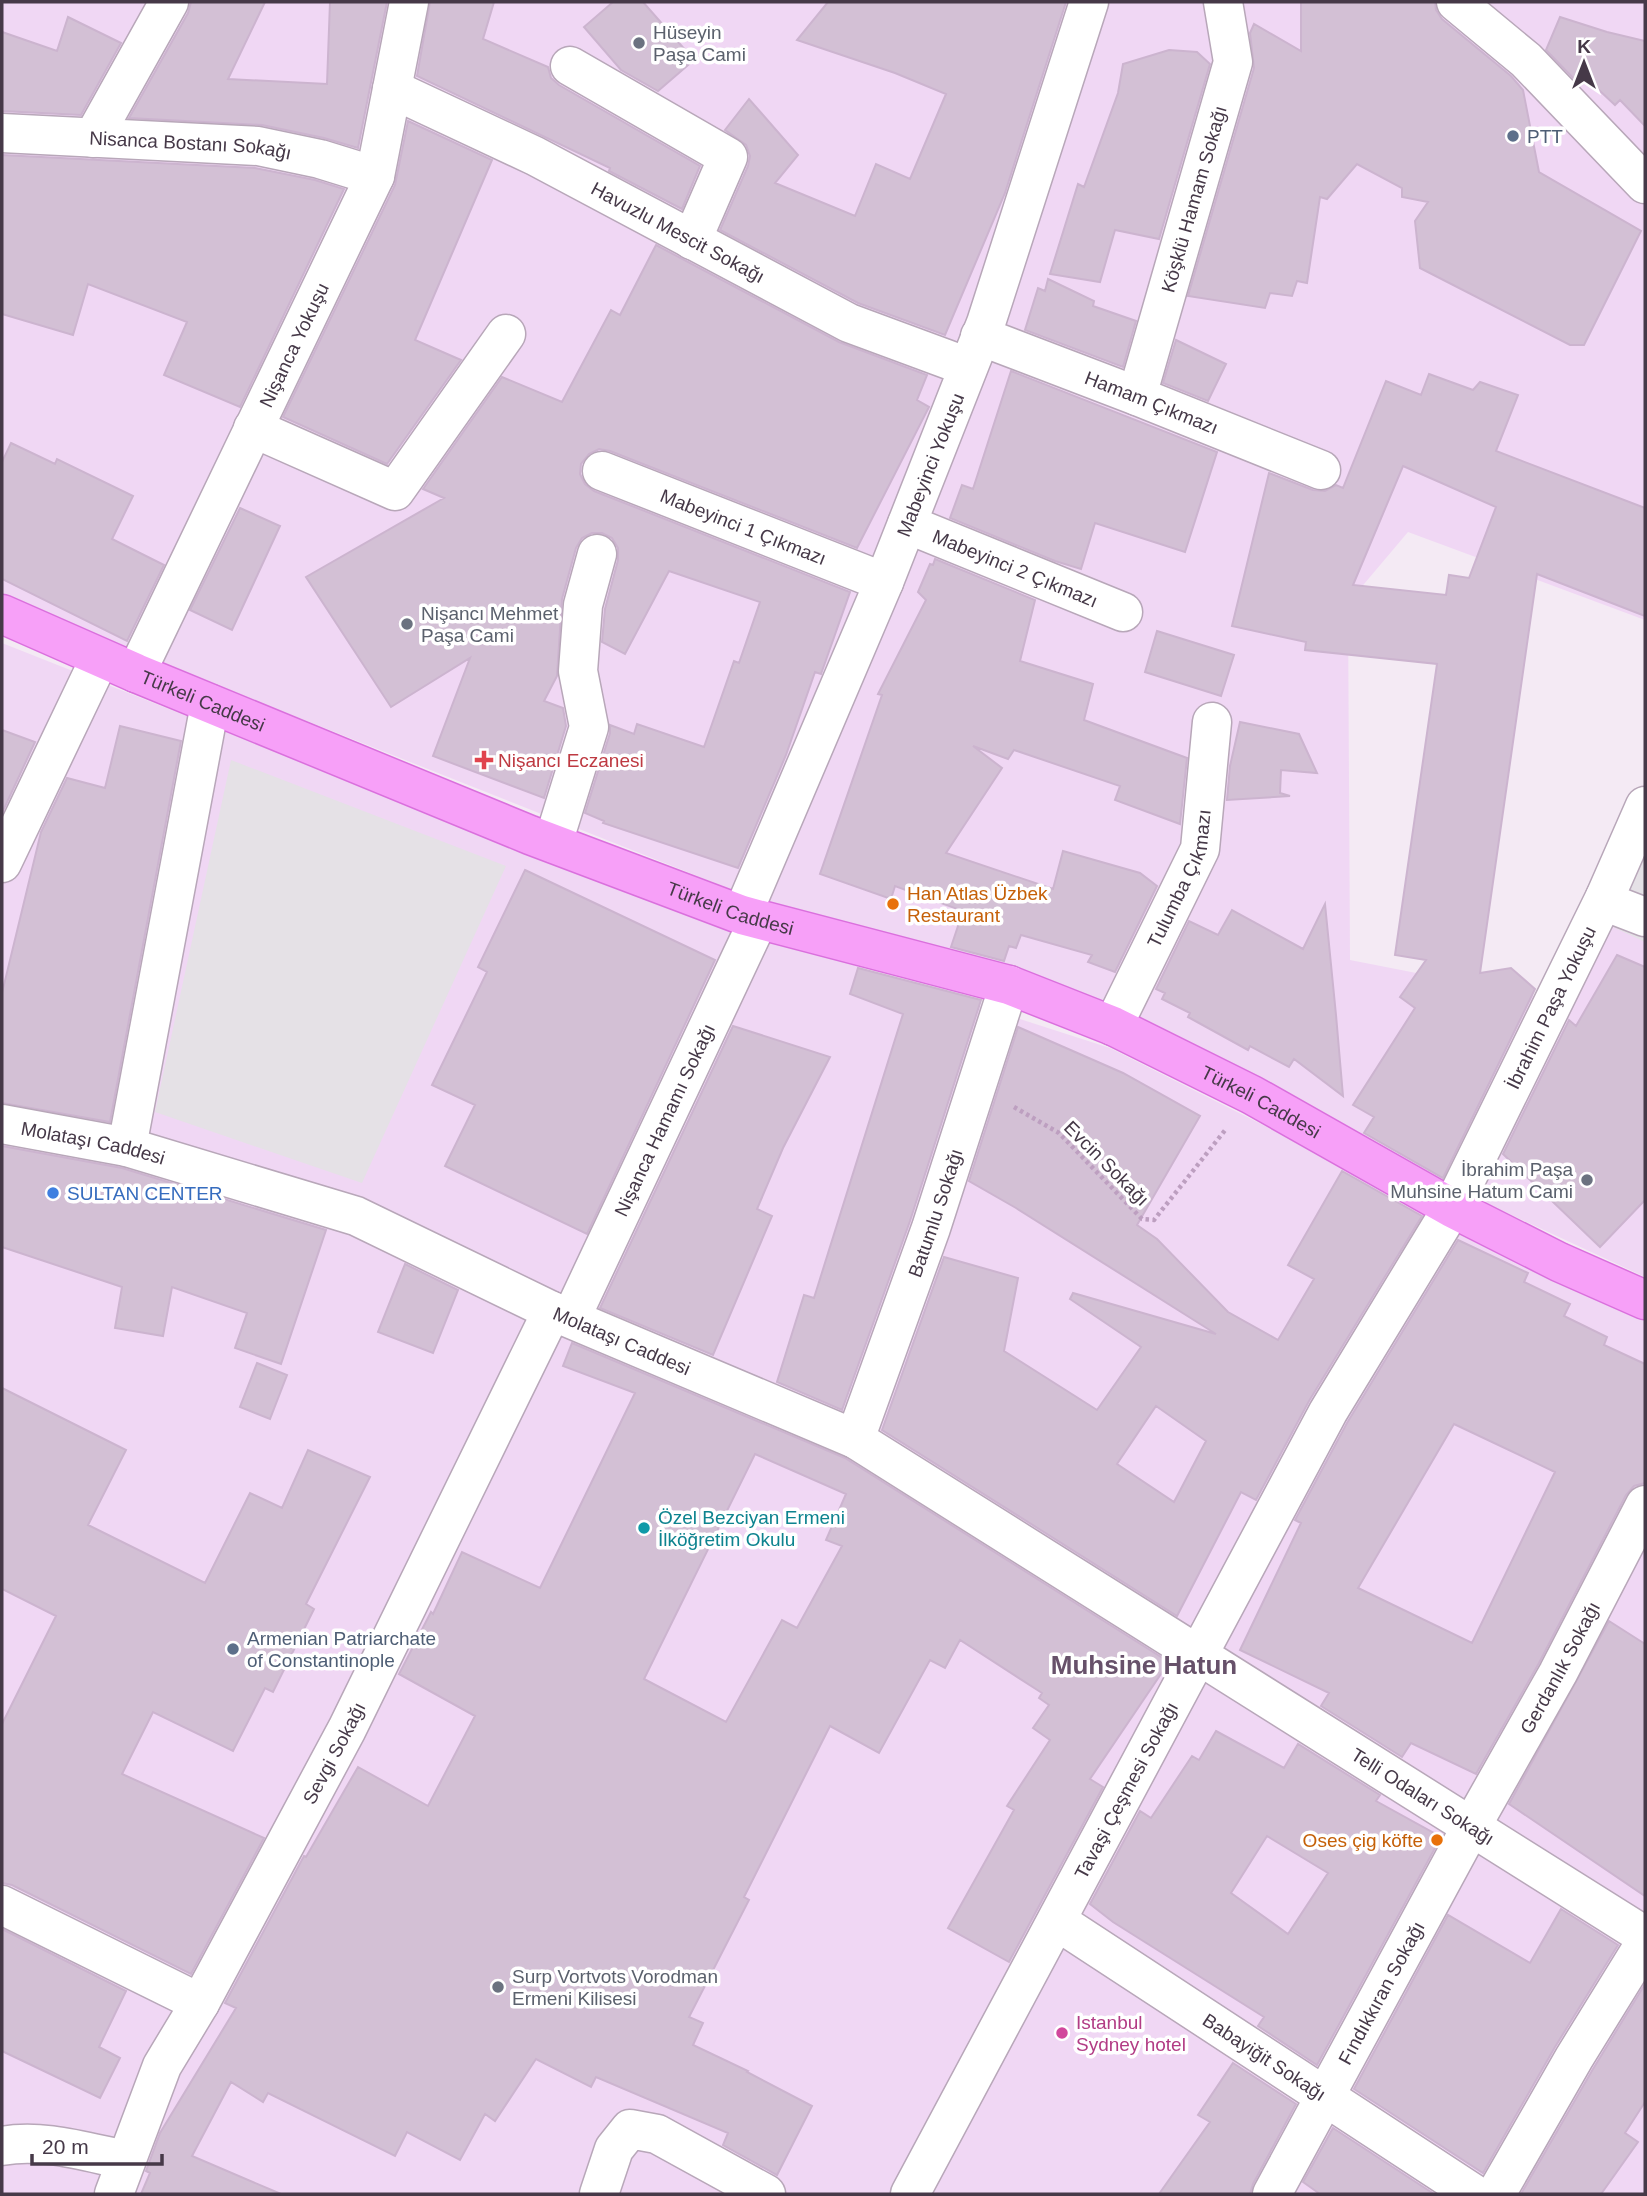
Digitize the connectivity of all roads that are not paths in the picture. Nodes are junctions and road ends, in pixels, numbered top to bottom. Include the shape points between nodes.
1 (169, 2) edge
2 (409, 2) edge
3 (1089, 2) edge
4 (1223, 2) edge
5 (1456, 2) edge
6 (570, 66) dead end
7 (392, 89) junction
8 (2, 133) edge
9 (93, 138) junction
10 (375, 176) junction
11 (1645, 184) edge
12 (692, 240) junction
13 (506, 334) dead end
14 (978, 342) junction
15 (1137, 396) junction
16 (253, 428) junction
17 (1321, 470) dead end
18 (602, 471) dead end
19 (907, 524) junction
20 (597, 554) dead end
21 (884, 582) junction
22 (1123, 612) dead end
23 (2, 614) edge
24 (100, 658) junction
25 (136, 674) junction
26 (211, 704) junction
27 (1212, 722) dead end
28 (1645, 806) edge
29 (553, 844) junction
30 (2, 863) edge
31 (1605, 897) junction
32 (1645, 917) edge
33 (750, 918) junction
34 (1009, 985) junction
35 (1113, 1026) junction
36 (2, 1124) edge
37 (127, 1147) junction
38 (1452, 1208) junction
39 (1645, 1300) edge
40 (562, 1315) junction
41 (855, 1440) junction
42 (1643, 1515) edge
43 (1199, 1655) junction
44 (1471, 1827) junction
45 (2, 1905) edge
46 (1057, 1921) junction
47 (1645, 1936) edge
48 (1645, 1942) edge
49 (200, 2003) junction
50 (1324, 2098) junction
51 (2, 2146) edge
52 (120, 2177) edge
53 (918, 2191) edge
54 (599, 2194) edge
55 (766, 2194) edge
56 (1272, 2194) edge
57 (1474, 2194) edge
58 (1496, 2194) edge

1 - 9 street
2 - 7 street, Nişanca Yokuşu
3 - 14 street, Mabeyinci Yokuşu
4 - 15 street, Köşklü Hamam Sokağı via 1233,62
5 - 11 street via 1526,60
6 - 12 street via 728,157
7 - 10 street, Nişanca Yokuşu
7 - 12 street, Havuzlu Mescit Sokağı via 535,156
8 - 9 street, Nisanca Bostanı Sokağı
9 - 10 street, Nisanca Bostanı Sokağı via 258,146
10 - 16 street, Nişanca Yokuşu
12 - 14 street, Havuzlu Mescit Sokağı via 849,323
13 - 16 street via 395,491
14 - 15 street, Hamam Çıkmazı
14 - 19 street, Mabeyinci Yokuşu
15 - 17 street, Hamam Çıkmazı
16 - 25 street, Nişanca Yokuşu
18 - 21 street, Mabeyinci 1 Çıkmazı
19 - 21 street, Mabeyinci Yokuşu
19 - 22 street, Mabeyinci 2 Çıkmazı
20 - 29 street via 583,605 578,671 589,727
21 - 33 street, Mabeyinci Yokuşu
23 - 24 main road, Türkeli Caddesi
24 - 25 main road, Türkeli Caddesi
24 - 30 street
25 - 26 main road, Türkeli Caddesi
26 - 29 main road, Türkeli Caddesi
26 - 37 street
27 - 35 street, Tulumba Çıkmazı via 1200,849
28 - 31 street, İbrahim Paşa Yokuşu
29 - 33 main road, Türkeli Caddesi
31 - 32 street via 1606,902
31 - 38 street, İbrahim Paşa Yokuşu
33 - 34 main road, Türkeli Caddesi
33 - 40 street, Nişanca Hamamı Sokağı
34 - 35 main road, Türkeli Caddesi
34 - 41 street, Batumlu Sokağı via 931,1228
35 - 38 main road, Türkeli Caddesi via 1252,1095
36 - 37 street, Molataşı Caddesi
37 - 40 street, Molataşı Caddesi via 356,1216
38 - 39 main road, Türkeli Caddesi
38 - 43 street, Tavaşi Çeşmesi Sokağı via 1328,1412
40 - 41 street, Molataşı Caddesi
40 - 49 street, Sevgi Sokağı
41 - 43 street, Molataşı Caddesi
42 - 44 street, Gerdanlık Sokağı
43 - 44 street, Telli Odaları Sokağı
43 - 46 street, Tavaşi Çeşmesi Sokağı
44 - 47 street, Telli Odaları Sokağı
44 - 50 street, Fındıkkıran Sokağı
45 - 49 street
46 - 50 street, Babayiğit Sokağı
46 - 53 street, Tavaşi Çeşmesi Sokağı
48 - 58 street
49 - 52 street, Sevgi Sokağı via 162,2066
50 - 56 street, Fındıkkıran Sokağı
50 - 57 street, Babayiğit Sokağı
51 - 52 street via 48,2146
54 - 55 street via 614,2149 631,2129 657,2134

